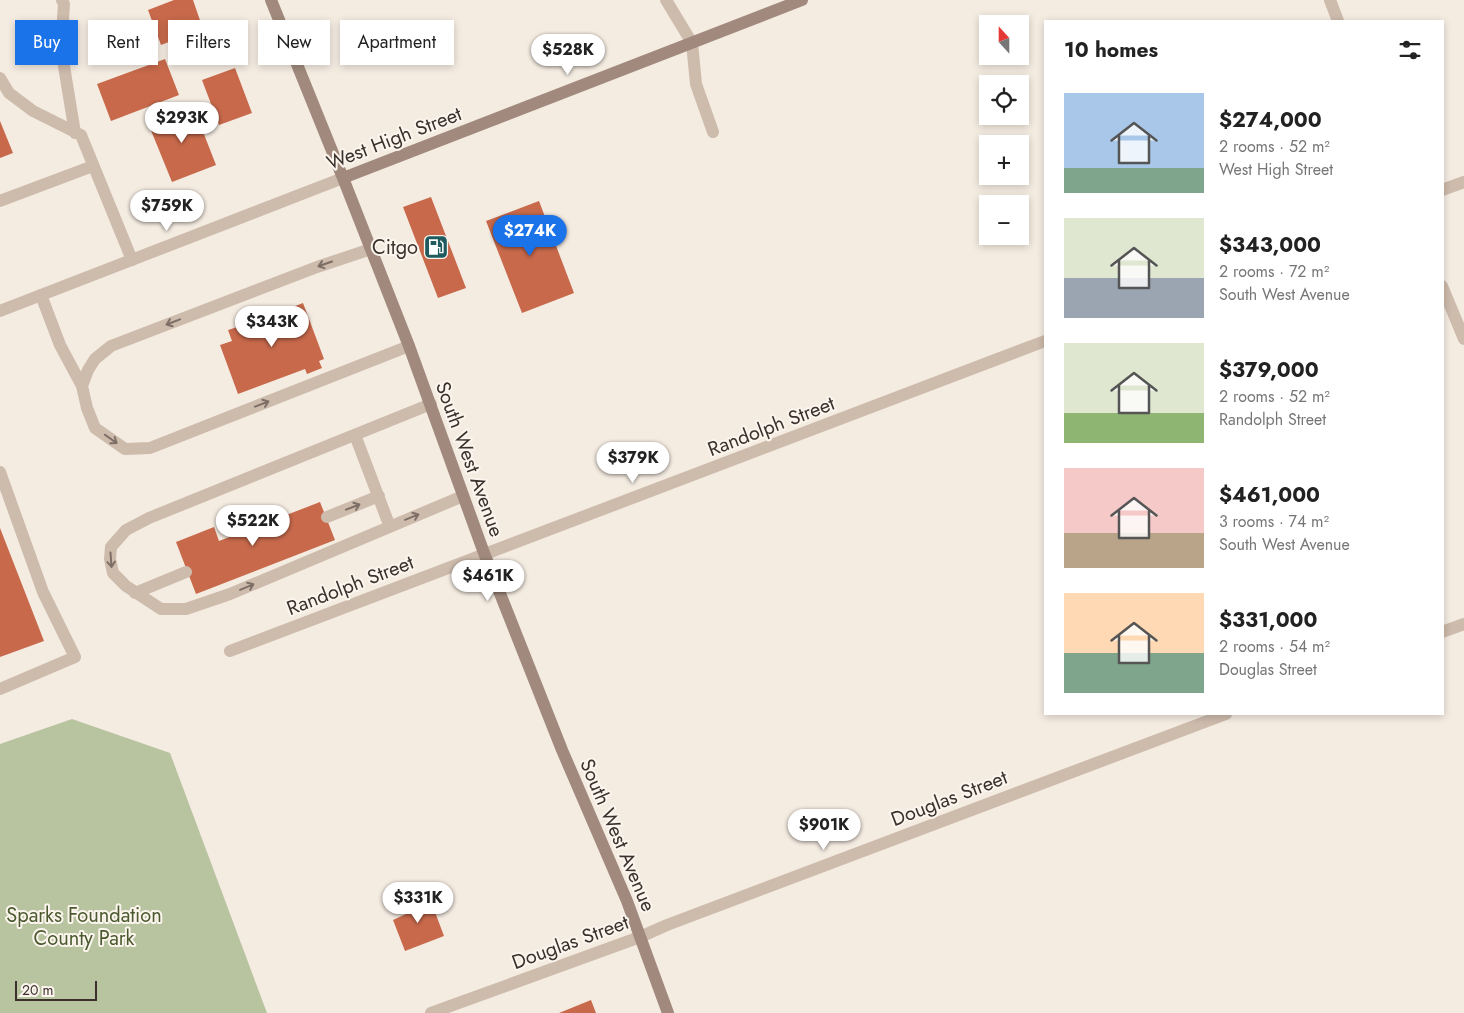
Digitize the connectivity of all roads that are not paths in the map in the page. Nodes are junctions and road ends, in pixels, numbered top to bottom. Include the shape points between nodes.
1 (271, 0) edge
2 (666, 0) edge
3 (802, 0) edge
4 (1330, 0) edge
5 (67, 1) edge
6 (1338, 20) edge
7 (692, 43) junction
8 (0, 78) edge
9 (75, 132) junction
10 (713, 132) dead end
11 (93, 166) junction
12 (343, 178) junction
13 (1464, 182) edge
14 (1444, 189) edge
15 (0, 202) edge
16 (371, 249) junction
17 (132, 260) junction
18 (1444, 291) edge
19 (41, 295) junction
20 (0, 311) edge
21 (1464, 339) edge
22 (1044, 341) edge
23 (409, 346) junction
24 (82, 386) junction
25 (431, 404) junction
26 (355, 435) junction
27 (0, 472) edge
28 (378, 496) junction
29 (463, 496) junction
30 (327, 517) dead end
31 (390, 526) junction
32 (484, 554) junction
33 (186, 572) dead end
34 (135, 593) junction
35 (1464, 624) edge
36 (1444, 631) edge
37 (230, 650) dead end
38 (0, 688) edge
39 (1223, 715) edge
40 (640, 937) junction
41 (432, 1013) edge
42 (668, 1013) edge

1 - 12 main road, South West Avenue
2 - 7 street
3 - 7 main road, West High Street
4 - 6 street
5 - 9 street via 61,48
7 - 10 street via 696,84
7 - 12 main road, West High Street
8 - 9 street via 9,93 33,111
9 - 11 street via 81,135
11 - 15 street
11 - 17 street
12 - 16 main road, South West Avenue
12 - 17 street, West High Street
13 - 14 street
16 - 23 main road, South West Avenue
16 -> 24 street via 111,346 92,364
17 - 19 street, West High Street
18 - 21 street
19 - 20 street, West High Street
19 - 24 street via 60,345
22 - 32 street, Randolph Street
24 -> 23 street via 95,428 125,449 150,448
23 - 25 main road, South West Avenue
25 - 26 street
25 - 29 main road, South West Avenue
26 - 28 street
26 -> 34 street via 153,516 126,530 111,547 110,559 113,572
27 - 38 street via 43,592 75,657
30 -> 28 street
28 - 31 street
31 -> 29 street
29 - 32 main road, South West Avenue
34 -> 31 street via 161,609 186,609 230,594
32 - 37 street, Randolph Street
32 - 40 main road, South West Avenue
33 - 34 street
35 - 36 street
39 - 40 street, Douglas Street
40 - 41 street, Douglas Street
40 - 42 main road, South West Avenue

